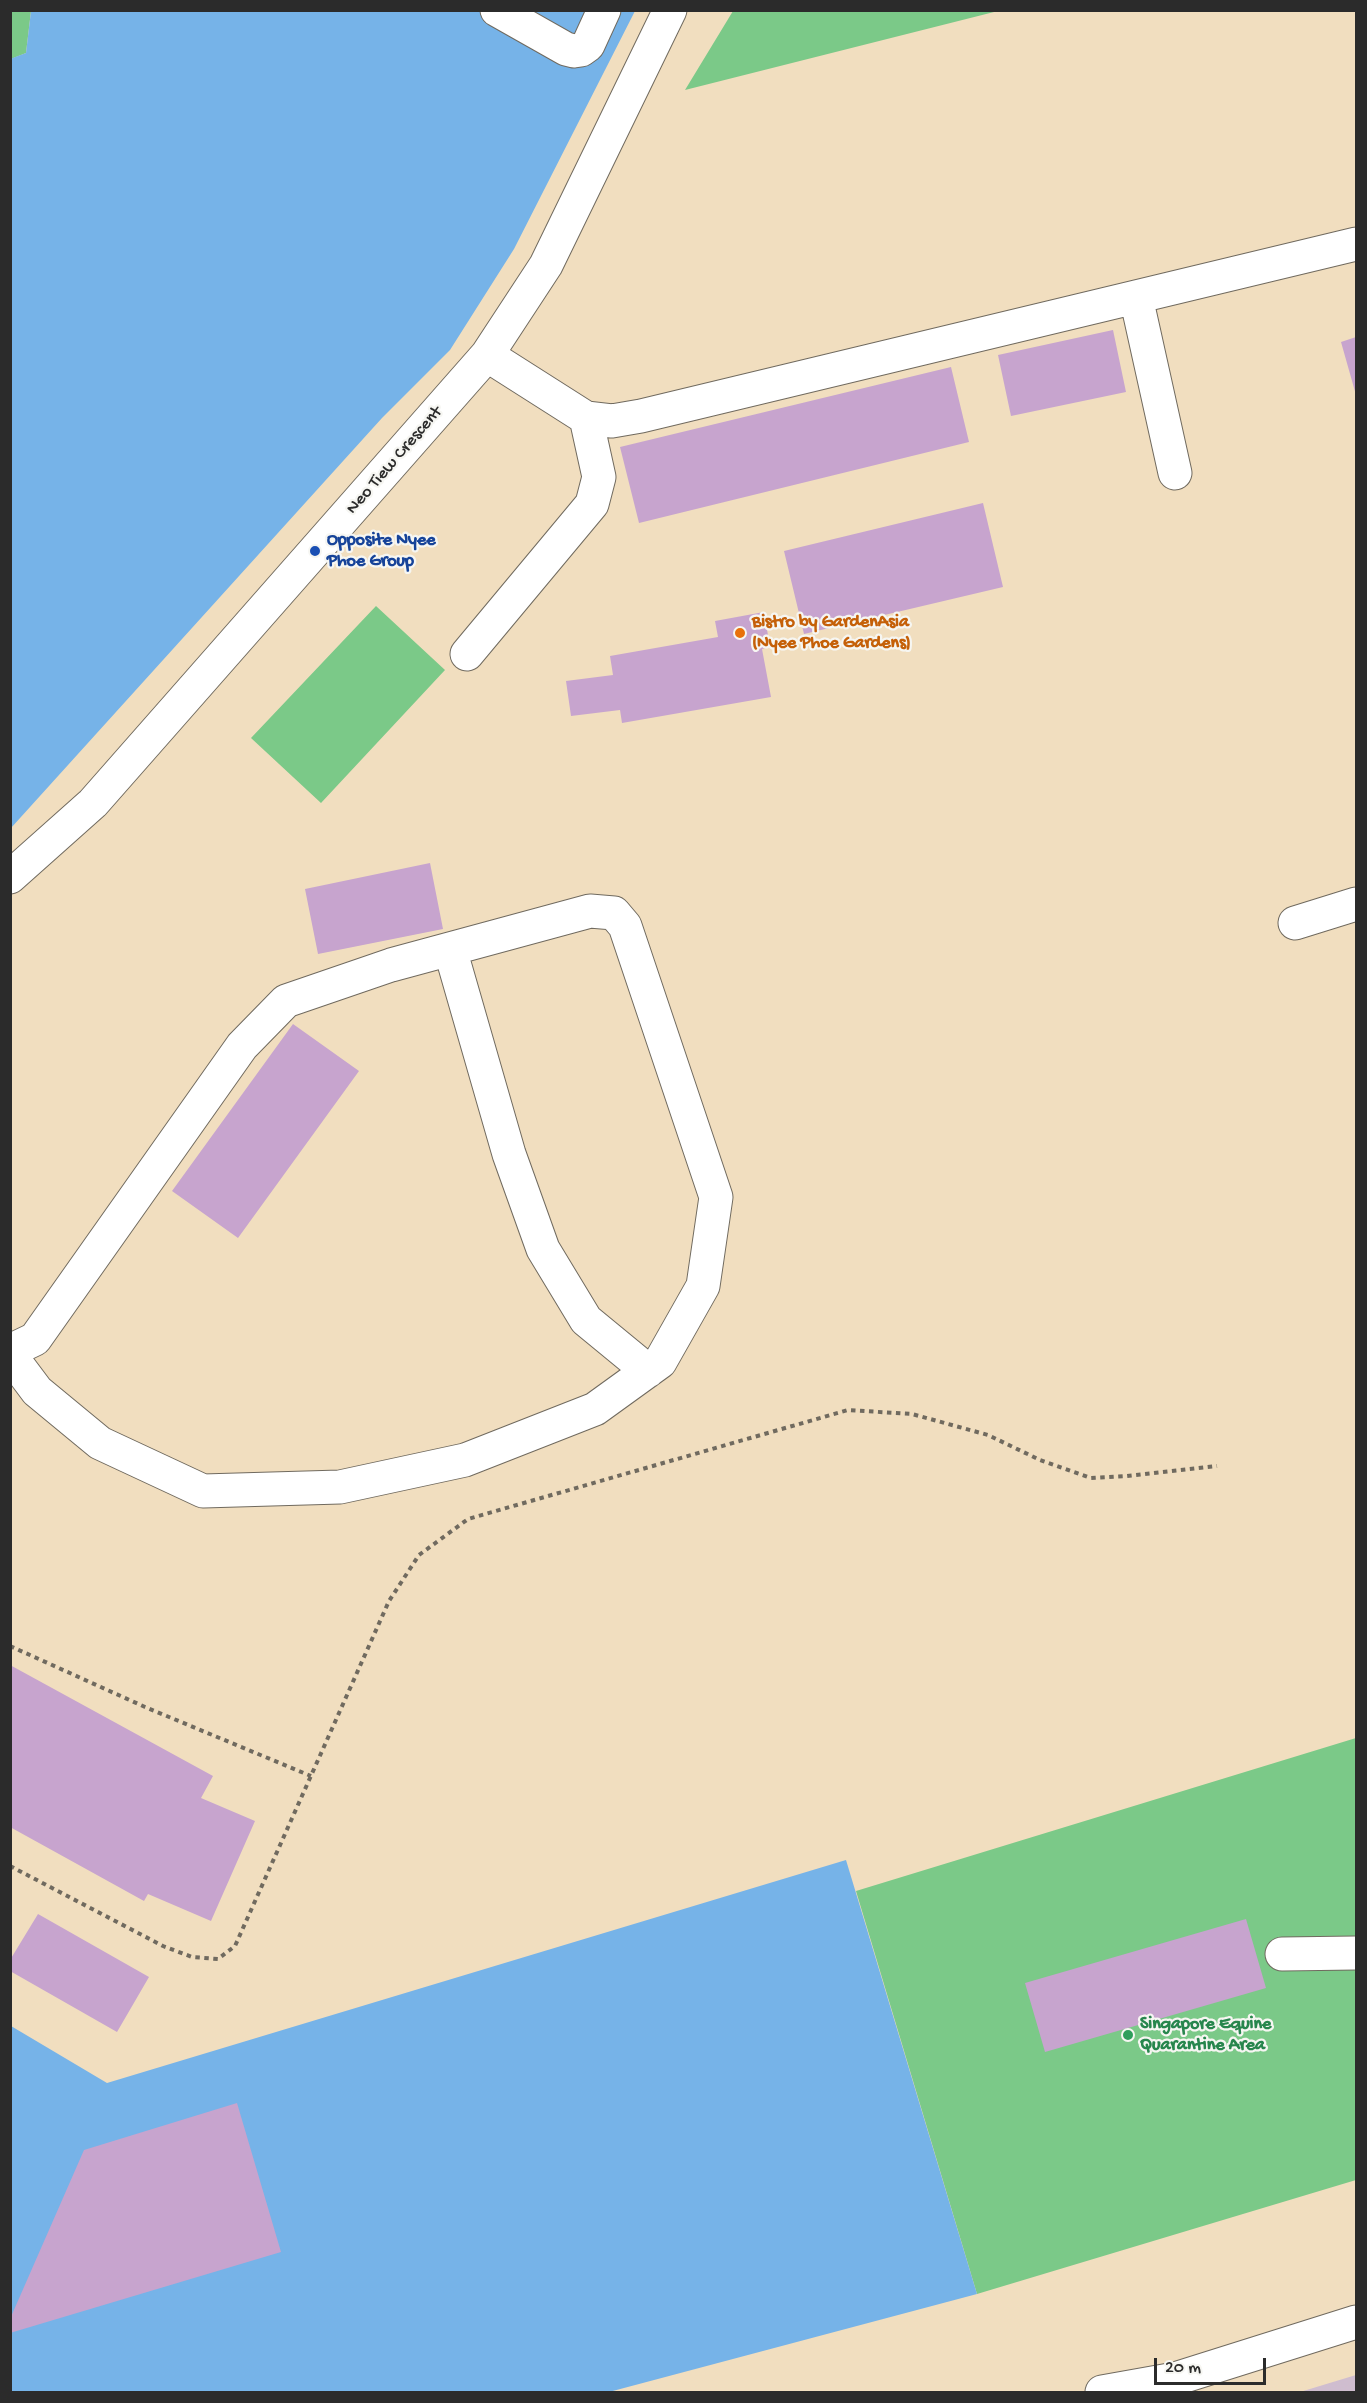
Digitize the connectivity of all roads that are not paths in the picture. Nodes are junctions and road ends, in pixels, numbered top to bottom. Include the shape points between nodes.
1 (497, 10) edge
2 (604, 10) edge
3 (670, 10) edge
4 (1356, 244) edge
5 (1136, 297) junction
6 (487, 355) junction
7 (586, 418) junction
8 (1175, 473) dead end
9 (466, 654) dead end
10 (10, 877) edge
11 (1356, 904) edge
12 (1295, 923) dead end
13 (450, 949) junction
14 (10, 1353) edge
15 (648, 1371) junction
16 (1356, 1953) edge
17 (1282, 1954) dead end
18 (1356, 2322) edge
19 (1102, 2392) edge

1 - 2 street via 574,51 588,45
3 - 6 street, Neo Tiew Crescent via 546,266
4 - 5 street
5 - 7 street via 641,416 612,422
5 - 8 street
6 - 7 street
6 - 10 street, Neo Tiew Crescent via 93,803
7 - 9 street via 599,477 592,504
11 - 12 street
13 - 14 street via 286,1001 242,1046 34,1339
13 - 15 street via 509,1155 543,1249 586,1320
13 - 15 street via 590,911 614,913 625,926 716,1197 703,1286 660,1362
14 - 15 street via 37,1391 100,1443 203,1491 340,1487 465,1460 595,1409
16 - 17 street
18 - 19 street via 1175,2379

